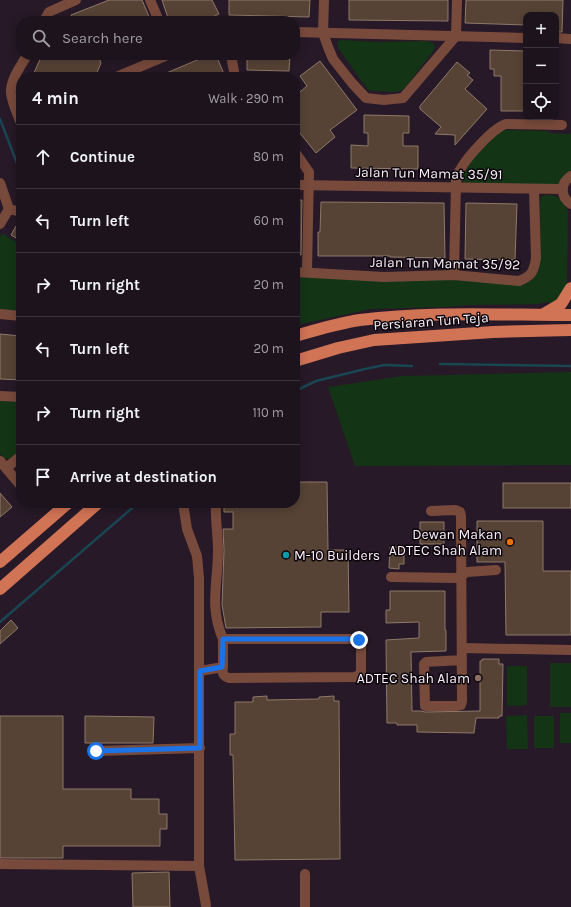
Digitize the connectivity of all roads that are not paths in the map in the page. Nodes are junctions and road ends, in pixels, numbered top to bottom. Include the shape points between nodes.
1 (76, 0) edge
2 (150, 0) edge
3 (324, 0) edge
4 (457, 0) edge
5 (47, 16) edge
6 (157, 16) edge
7 (300, 32) edge
8 (323, 33) junction
9 (456, 36) junction
10 (523, 38) edge
11 (559, 38) edge
12 (571, 39) edge
13 (24, 60) edge
14 (156, 60) edge
15 (232, 60) edge
16 (18, 72) edge
17 (128, 72) edge
18 (234, 72) edge
19 (16, 76) edge
20 (16, 110) edge
21 (562, 125) dead end
22 (300, 159) edge
23 (571, 176) edge
24 (0, 183) edge
25 (300, 184) edge
26 (309, 185) junction
27 (455, 187) junction
28 (534, 189) junction
29 (562, 189) junction
30 (571, 204) edge
31 (9, 209) junction
32 (16, 211) edge
33 (0, 224) edge
34 (300, 272) edge
35 (307, 272) junction
36 (454, 275) junction
37 (571, 288) edge
38 (0, 314) edge
39 (543, 315) junction
40 (571, 315) edge
41 (16, 316) edge
42 (571, 330) edge
43 (300, 335) edge
44 (300, 359) edge
45 (0, 396) edge
46 (16, 398) edge
47 (16, 458) edge
48 (3, 465) edge
49 (16, 480) edge
50 (62, 508) edge
51 (92, 508) edge
52 (184, 508) edge
53 (216, 508) edge
54 (431, 512) dead end
55 (0, 562) edge
56 (496, 570) dead end
57 (462, 574) junction
58 (391, 577) dead end
59 (0, 589) edge
60 (217, 623) junction
61 (199, 625) junction
62 (223, 639) junction
63 (462, 648) junction
64 (571, 650) edge
65 (462, 660) junction
66 (222, 667) junction
67 (200, 671) junction
68 (200, 748) junction
69 (96, 751) dead end
70 (0, 864) edge
71 (199, 866) junction
72 (305, 874) dead end
73 (208, 906) edge
74 (305, 907) edge

1 - 5 street via 49,12
2 - 6 street
3 - 8 street
4 - 9 street
7 - 8 street
8 - 9 street
8 - 9 street via 333,59 352,83 366,98 384,100 403,98
9 - 10 street
11 - 12 street
13 - 16 street
14 - 17 street
15 - 18 street
19 - 20 street via 11,91
21 - 27 street via 506,124 499,127 460,170
22 - 26 street via 309,172
23 - 29 street via 564,182
24 - 31 street
25 - 26 street, Jalan Tun Mamat 35/91
26 - 27 street, Jalan Tun Mamat 35/91
26 - 35 street
27 - 28 street, Jalan Tun Mamat 35/91
27 - 36 street
28 - 29 street, Jalan Tun Mamat 35/91
28 - 36 street, Jalan Tun Mamat 35/92 via 536,258 534,269 527,278 519,280
29 - 30 street via 564,198
31 - 32 street
31 - 33 street
34 - 35 street, Jalan Tun Mamat 35/92
35 - 36 street, Jalan Tun Mamat 35/92 via 384,276
37 - 39 main road via 561,304
38 - 41 street
39 - 40 main road, Persiaran Tun Teja
39 - 43 main road, Persiaran Tun Teja via 397,316 358,320
42 - 44 main road, Persiaran Tun Teja via 374,340
45 - 46 street
47 - 48 street
48 - 49 street
50 - 55 main road
51 - 59 main road
52 - 61 street via 187,529 197,556
53 - 60 street
54 - 57 street via 460,512
56 - 57 street
57 - 58 street via 457,578
57 - 63 street
60 - 61 street
60 - 62 street
61 - 67 street
62 - 66 street
62 - 66 street via 357,640 360,643 361,667 360,674 356,677 258,678 227,677 222,673
63 - 64 street
63 - 65 street
65 - 65 street via 461,705 425,706 424,664
66 - 67 street
67 - 68 street
68 - 69 street
68 - 71 street
70 - 71 street
71 - 73 street
72 - 74 street

